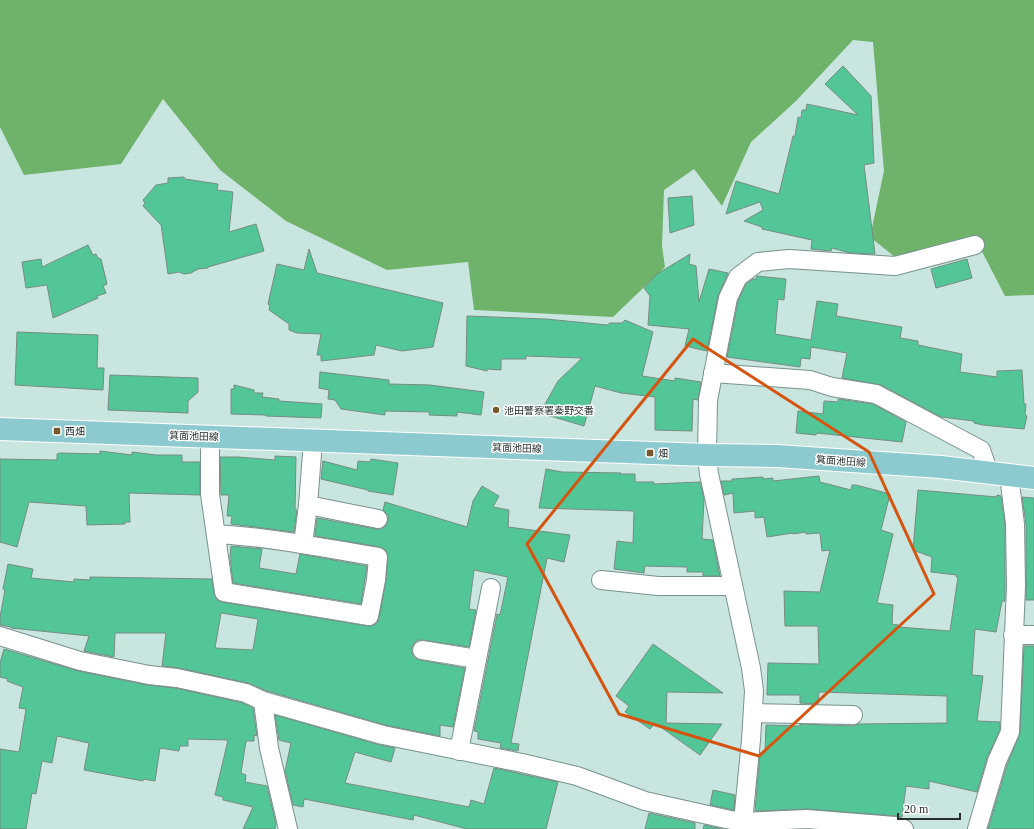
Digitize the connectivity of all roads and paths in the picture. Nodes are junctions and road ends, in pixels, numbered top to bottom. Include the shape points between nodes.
1 (975, 245) dead end
2 (713, 373) junction
3 (0, 429) edge
4 (210, 437) junction
5 (313, 441) junction
6 (707, 455) junction
7 (999, 474) junction
8 (1034, 478) edge
9 (308, 505) junction
10 (378, 519) dead end
11 (216, 534) junction
12 (303, 544) junction
13 (601, 580) dead end
14 (734, 586) junction
15 (491, 588) dead end
16 (1013, 634) junction
17 (1034, 635) edge
18 (0, 636) edge
19 (422, 650) dead end
20 (477, 659) junction
21 (263, 701) junction
22 (753, 713) junction
23 (853, 715) dead end
24 (459, 751) junction
25 (730, 823) edge
26 (288, 829) edge
27 (904, 829) edge
28 (977, 829) edge

1 - 2 street via 895,266 789,258 758,262 738,277 728,298
2 - 6 street via 708,400
2 - 7 street via 810,380 832,387 876,394 981,450
3 - 4 main road, 箕面池田線
4 - 5 main road, 箕面池田線
4 - 11 street via 210,494
5 - 6 main road, 箕面池田線
5 - 9 street
6 - 7 main road, 箕面池田線 via 777,456 941,467
6 - 14 street
7 - 8 main road, 箕面池田線
7 - 16 street via 1015,524 1016,586
9 - 10 street
9 - 12 street
11 - 12 street
11 - 12 street via 224,592 369,616 378,558
13 - 14 street via 658,586
14 - 22 street via 751,668
15 - 20 street
16 - 17 street
16 - 28 street via 1010,732 997,761
18 - 21 street via 80,661 246,693
19 - 20 street
20 - 24 street
21 - 24 street via 383,736
21 - 26 street via 269,748
22 - 23 street
22 - 25 street
24 - 25 street via 577,776 646,801
25 - 27 street via 807,819 895,826

